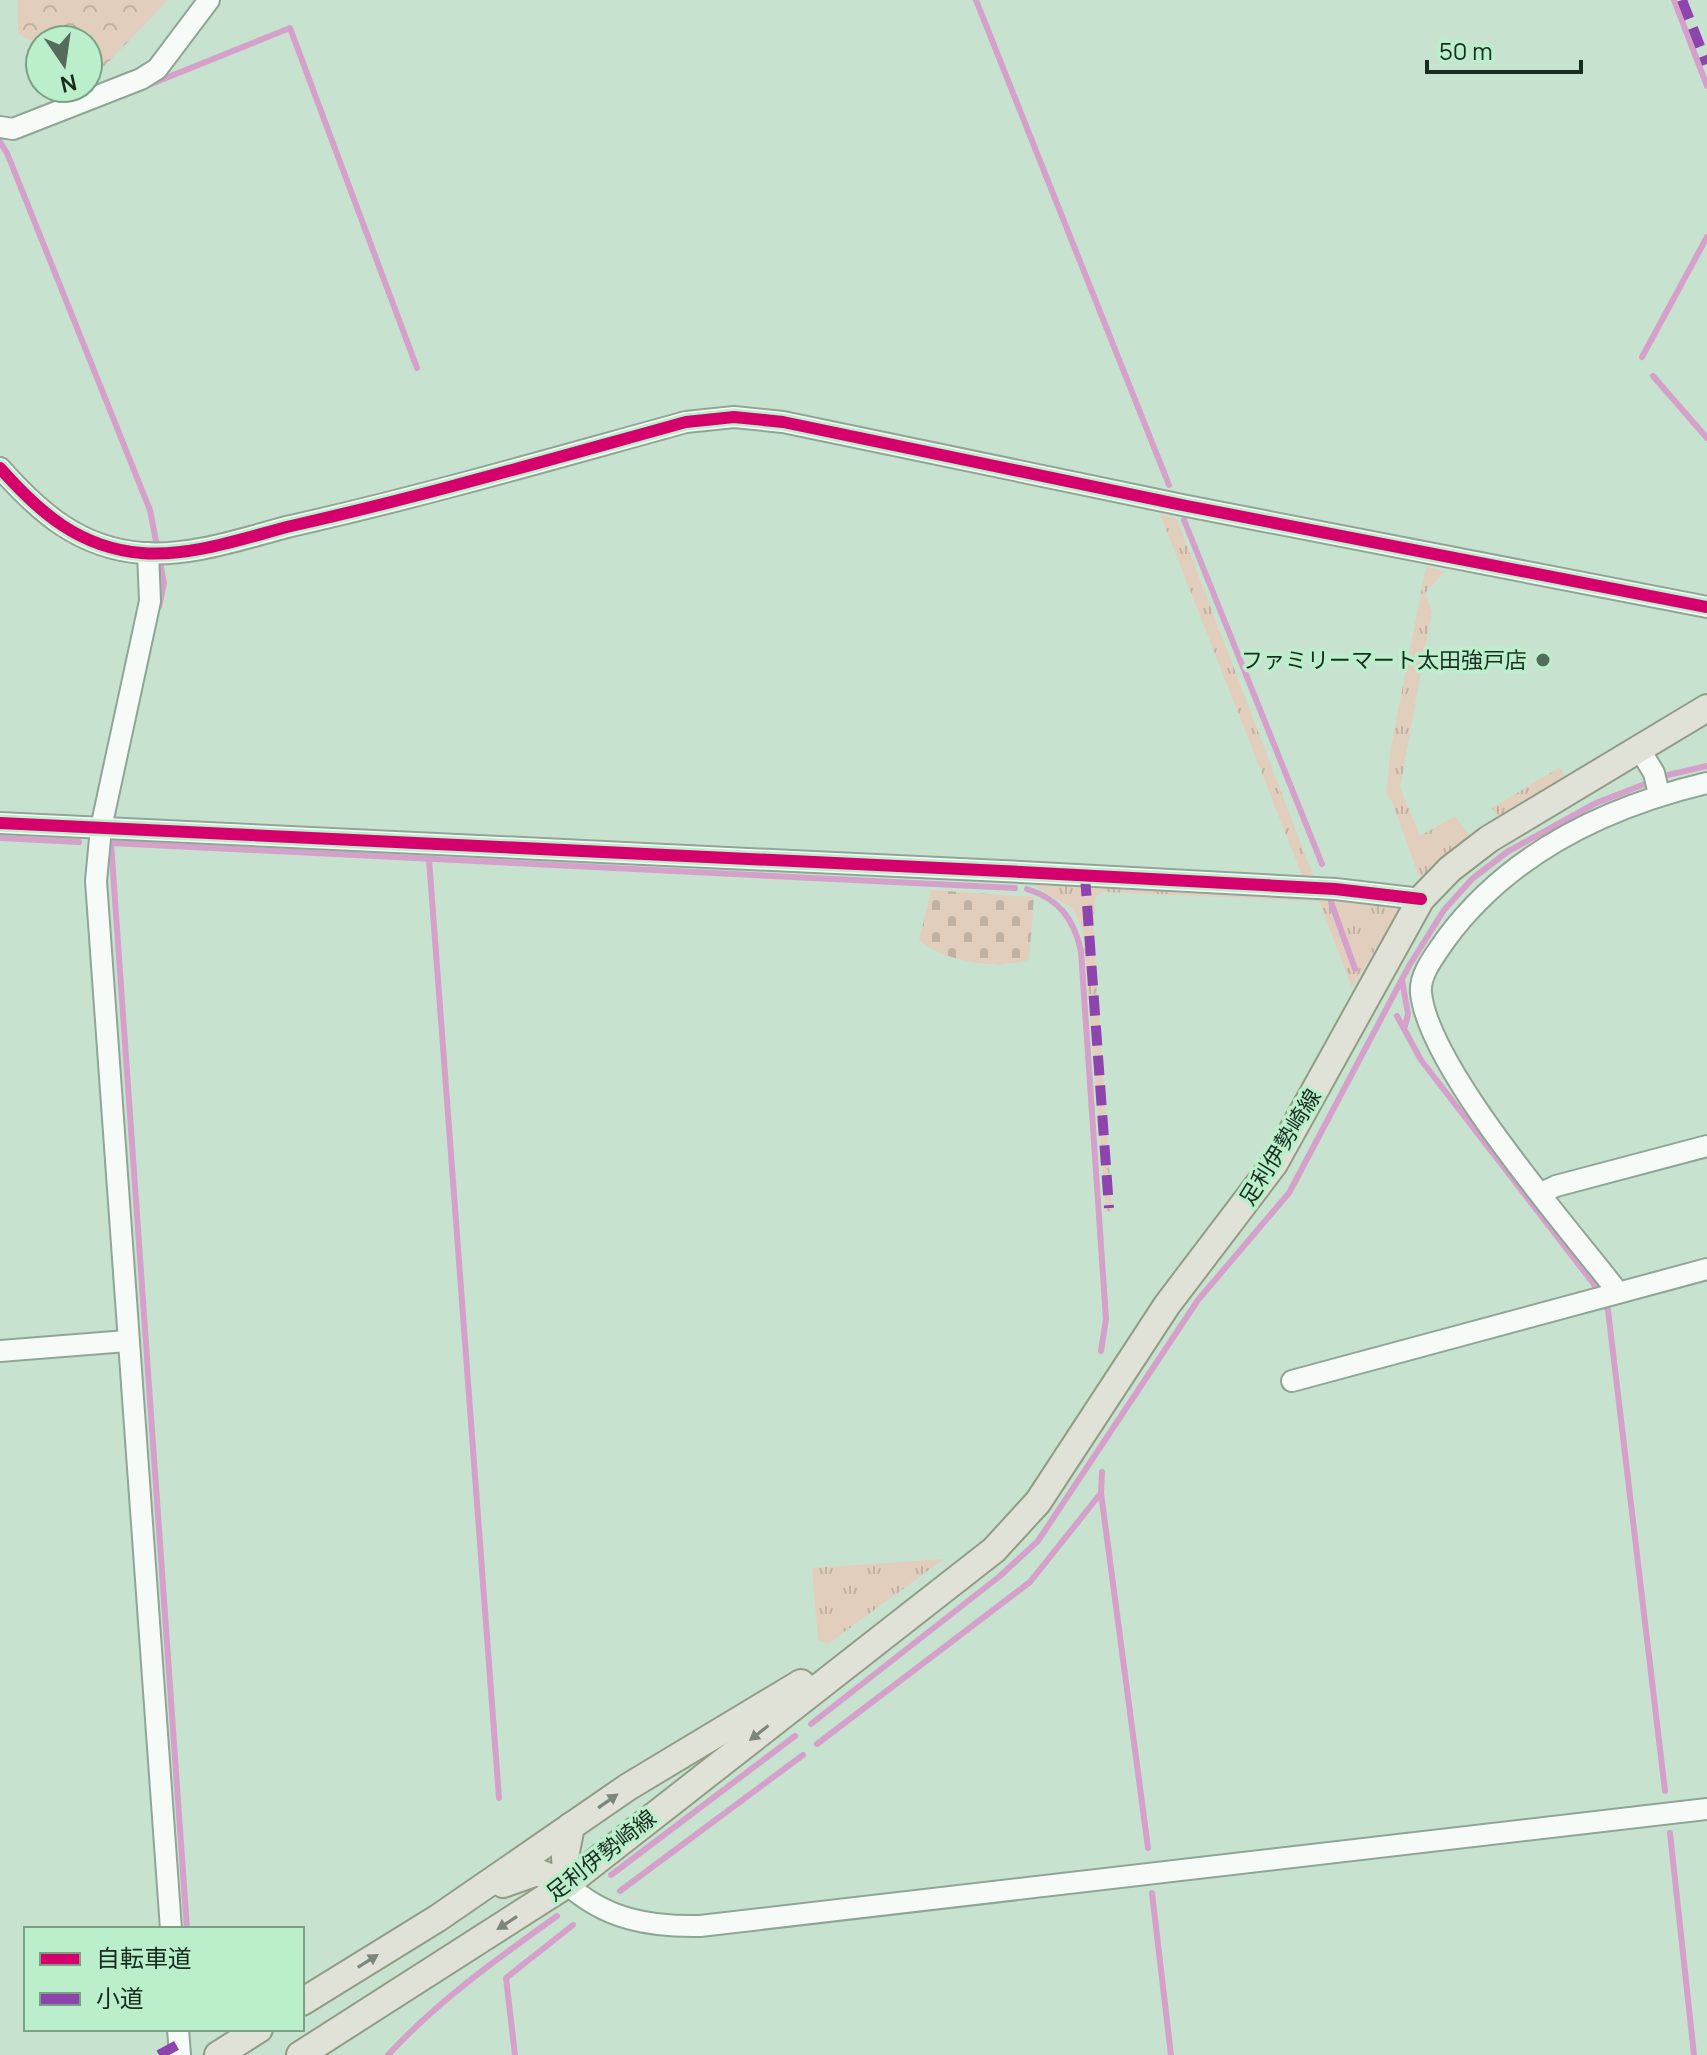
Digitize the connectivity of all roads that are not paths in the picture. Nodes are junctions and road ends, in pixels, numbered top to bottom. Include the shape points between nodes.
1 (209, 0) edge
2 (0, 127) edge
3 (0, 468) edge
4 (148, 553) junction
5 (1707, 607) edge
6 (1707, 708) edge
7 (1640, 750) junction
8 (1707, 783) edge
9 (1656, 785) junction
10 (0, 823) edge
11 (101, 828) junction
12 (1421, 899) junction
13 (1707, 1146) edge
14 (1541, 1193) junction
15 (1707, 1269) edge
16 (1617, 1291) junction
17 (127, 1341) junction
18 (0, 1351) edge
19 (1292, 1381) dead end
20 (886, 1632) junction
21 (1707, 1809) edge
22 (571, 1826) junction
23 (567, 1884) junction
24 (438, 1918) junction
25 (171, 1927) edge
26 (304, 2001) edge
27 (178, 2031) edge
28 (256, 2031) edge
29 (180, 2055) edge
30 (218, 2055) edge
31 (300, 2055) edge

1 - 2 street via 157,69 141,79 13,129
3 - 4 street via 40,512 64,528 93,542
4 - 5 street via 200,548 686,422 734,417 799,425
4 - 11 street via 150,601
6 - 7 main road, 足利伊勢崎線
7 - 9 street
7 - 12 main road, 足利伊勢崎線 via 1480,844
8 - 9 street
9 - 14 street via 1506,874 1457,925 1421,983 1438,1048
10 - 11 street
11 - 12 street via 1021,872 1335,889
11 - 17 street via 96,881
12 - 20 main road, 足利伊勢崎線 via 1292,1136 1167,1305 1038,1502 994,1550
13 - 14 street
14 - 16 street
15 - 16 street
16 - 19 street
17 - 18 street
17 - 25 street
22 -> 20 main road, 足利伊勢崎線
20 -> 23 main road, 足利伊勢崎線
21 - 23 street via 700,1926 611,1915
22 - 23 main road
22 - 24 main road, 足利伊勢崎線
23 - 24 main road via 526,1873 453,1917
23 -> 31 main road, 足利伊勢崎線
26 -> 24 main road, 足利伊勢崎線
27 - 29 street
28 - 30 main road

